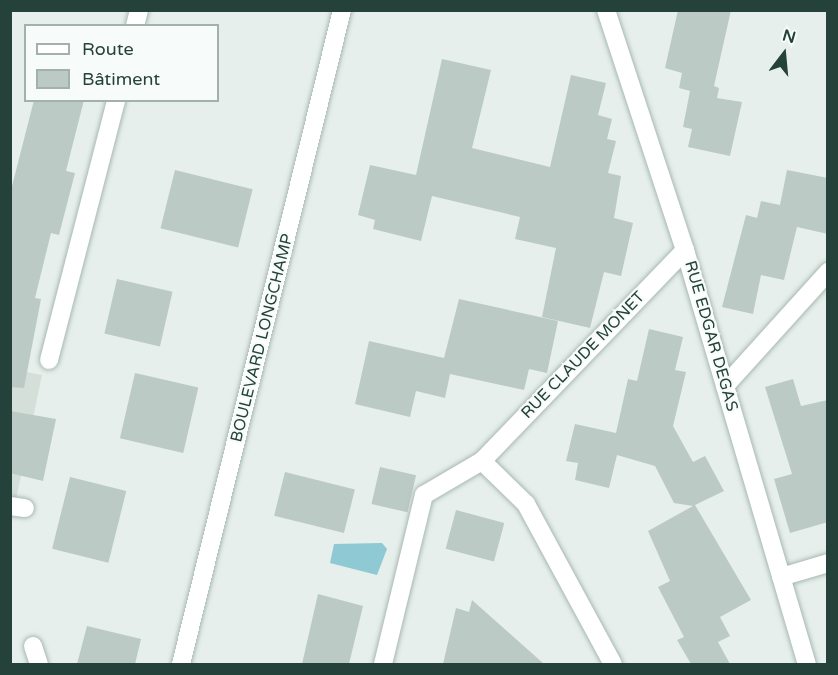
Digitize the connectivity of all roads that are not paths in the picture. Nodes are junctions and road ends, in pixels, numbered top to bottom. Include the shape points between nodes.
1 (342, 10) edge
2 (606, 10) edge
3 (115, 102) edge
4 (685, 250) junction
5 (828, 272) edge
6 (50, 360) dead end
7 (725, 386) junction
8 (482, 461) junction
9 (828, 563) edge
10 (781, 577) junction
11 (33, 646) dead end
12 (39, 664) edge
13 (182, 664) edge
14 (383, 664) edge
15 (613, 664) edge
16 (807, 664) edge

1 - 13 street, BOULEVARD LONGCHAMP
2 - 4 street, RUE EDGAR DEGAS
3 - 6 street
4 - 7 street, RUE EDGAR DEGAS
4 - 8 street, RUE CLAUDE MONET
5 - 7 street
7 - 10 street, RUE EDGAR DEGAS
8 - 14 street, RUE CLAUDE MONET via 424,495
8 - 15 street via 526,504
9 - 10 street
10 - 16 street, RUE EDGAR DEGAS
11 - 12 street

